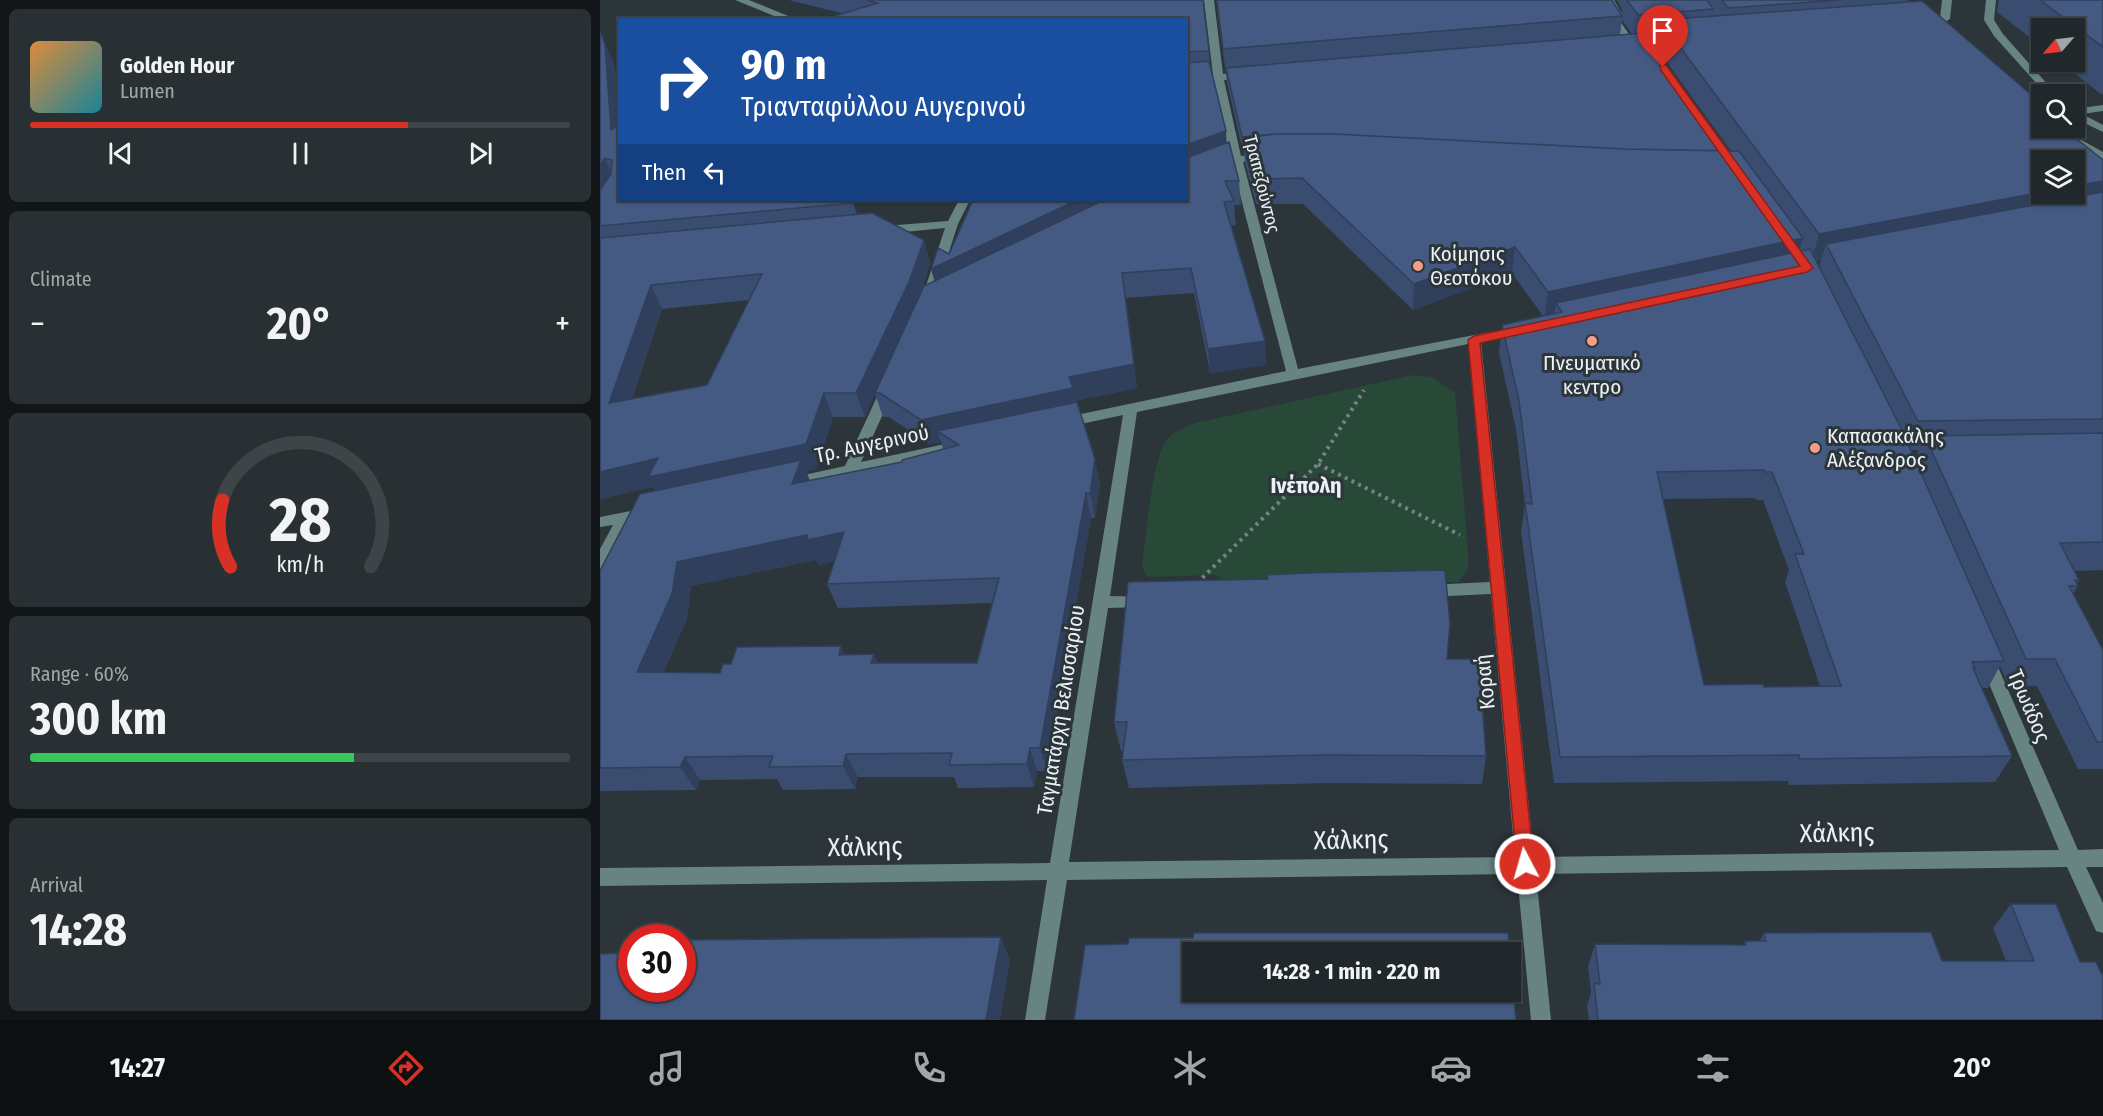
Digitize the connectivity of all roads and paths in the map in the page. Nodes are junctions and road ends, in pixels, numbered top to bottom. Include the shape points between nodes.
1 (740, 0) edge
2 (1209, 0) edge
3 (1609, 0) edge
4 (1947, 0) edge
5 (1991, 0) edge
6 (789, 18) edge
7 (1933, 20) edge
8 (1619, 44) edge
9 (1259, 74) edge
10 (1218, 78) junction
11 (1188, 80) edge
12 (2042, 84) edge
13 (2103, 108) edge
14 (2085, 111) edge
15 (2085, 119) edge
16 (2103, 129) edge
17 (2071, 138) edge
18 (1279, 155) edge
19 (2103, 156) edge
20 (1236, 158) junction
21 (1188, 176) edge
22 (964, 201) edge
23 (952, 224) junction
24 (870, 232) edge
25 (945, 297) edge
26 (1532, 328) edge
27 (1474, 340) junction
28 (1376, 359) junction
29 (895, 372) edge
30 (1293, 374) junction
31 (1131, 408) junction
32 (1049, 426) edge
33 (956, 447) edge
34 (1318, 464) junction
35 (850, 470) junction
36 (771, 487) edge
37 (658, 510) edge
38 (624, 518) junction
39 (600, 522) edge
40 (1495, 552) junction
41 (600, 564) edge
42 (1498, 588) junction
43 (1416, 591) edge
44 (1180, 600) joint
45 (1101, 602) junction
46 (1983, 652) edge
47 (2072, 858) junction
48 (2103, 858) edge
49 (1525, 864) junction
50 (1058, 871) junction
51 (600, 877) edge
52 (2103, 924) edge
53 (1035, 1020) edge
54 (1541, 1020) edge

1 - 6 street
2 - 10 street, Τραπεζούντος
3 - 8 street via 1617,14 1613,17 1634,43
4 - 7 street via 1948,23
5 - 12 street via 1989,20
9 - 10 street
10 - 11 street
10 - 20 street, Τραπεζούντος
13 - 14 street
15 - 16 street
17 - 19 street
18 - 20 street
20 - 21 street
20 - 30 street, Τραπεζούντος
22 - 23 street
23 - 24 street
23 - 25 street via 922,313
26 - 27 street
27 - 28 street
27 - 40 street, Κοραή
28 - 30 street
28 - 34 path via 1361,396
29 - 35 street
30 - 31 street
31 - 32 street
31 - 45 street, Ταγματάρχη Βελισσαρίου
33 - 35 street, Τρ. Αυγερινού
34 - 40 path
34 - 44 path
35 - 36 street, Τρ. Αυγερινού
37 - 38 street
38 - 39 street
38 - 41 street
40 - 42 street, Κοραή
42 - 43 street
42 - 49 street, Κοραή
44 - 45 street
45 - 50 street, Ταγματάρχη Βελισσαρίου
46 - 47 street, Τρωάδος
47 - 48 street, Χάλκης
47 - 49 street, Χάλκης
47 - 52 street, Τρωάδος
49 - 50 street, Χάλκης
49 - 54 street, Κοραή
50 - 51 street, Χάλκης
50 - 53 street, Ταγματάρχη Βελισσαρίου

